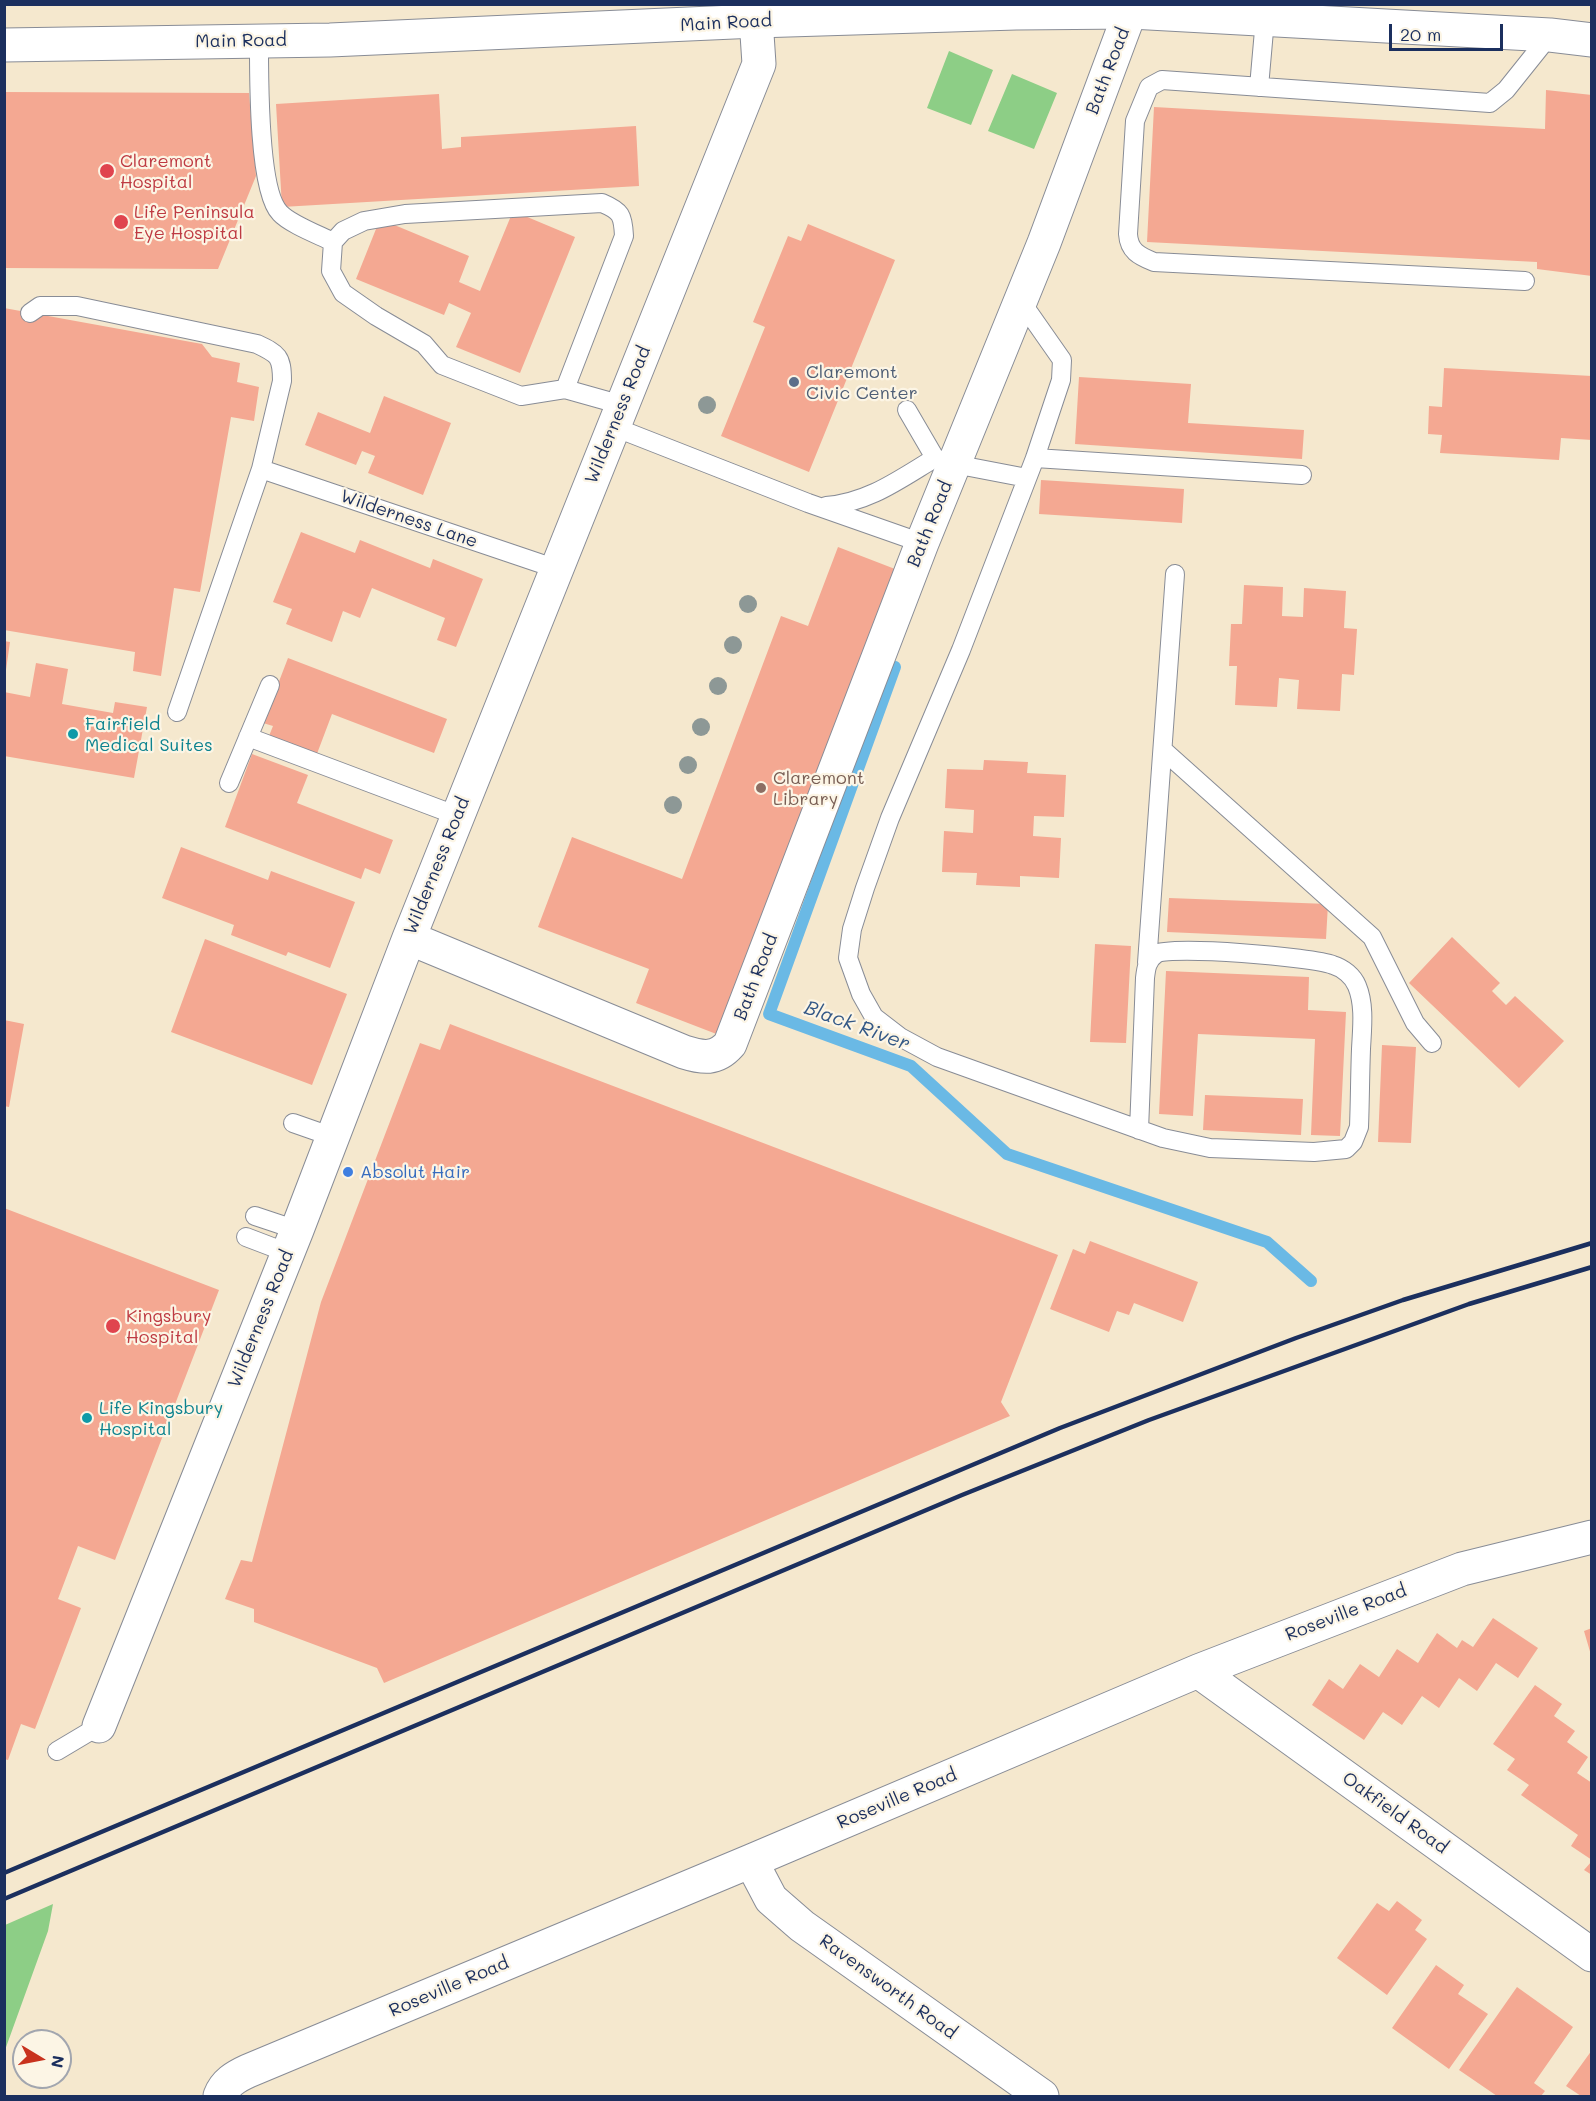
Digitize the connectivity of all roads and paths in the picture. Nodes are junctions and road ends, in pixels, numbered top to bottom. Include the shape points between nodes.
1 (1132, 8) edge
2 (755, 13) edge
3 (1265, 19) junction
4 (1550, 36) junction
5 (259, 40) junction
6 (1592, 40) edge
7 (4, 45) edge
8 (1259, 87) junction
9 (333, 242) junction
10 (1525, 281) dead end
11 (1020, 300) junction
12 (30, 313) dead end
13 (565, 389) junction
14 (907, 410) dead end
15 (618, 416) junction
16 (1035, 458) junction
17 (944, 461) junction
18 (261, 469) junction
19 (1302, 475) dead end
20 (1027, 478) junction
21 (819, 507) junction
22 (922, 543) junction
23 (557, 569) junction
24 (1175, 574) dead end
25 (270, 685) dead end
26 (177, 712) dead end
27 (248, 737) junction
28 (1163, 750) junction
29 (229, 783) dead end
30 (458, 816) junction
31 (409, 938) junction
32 (1148, 963) junction
33 (1432, 1043) dead end
34 (293, 1123) dead end
35 (1139, 1130) junction
36 (333, 1137) junction
37 (255, 1216) dead end
38 (246, 1237) dead end
39 (292, 1242) junction
40 (1592, 1537) edge
41 (1198, 1671) junction
42 (99, 1726) joint
43 (57, 1751) dead end
44 (751, 1861) junction
45 (1592, 1955) edge
46 (220, 2097) edge
47 (1042, 2097) edge

1 - 2 street, Main Road via 1016,13
1 - 3 street, Main Road
1 - 11 street, Bath Road
2 - 5 street, Main Road via 330,40
2 - 15 street, Wilderness Road via 759,64
3 - 4 street, Main Road
3 - 8 lane
4 - 6 street, Main Road
4 - 8 lane via 1506,90 1490,103
5 - 7 street, Main Road
5 - 9 lane via 265,168 271,198 280,213
8 - 10 lane via 1162,80 1149,87 1135,121 1128,234 1128,244 1140,257 1154,261
9 - 13 lane via 331,272 343,293 424,344 442,365 521,396
9 - 13 lane via 343,231 364,221 405,214 602,203 616,209 624,220 624,236
11 - 16 lane via 1062,360 1061,380
11 - 17 street, Bath Road
12 - 18 lane via 40,306 77,306 257,344 274,352 282,366 282,381
13 - 15 lane
14 - 17 lane
15 - 21 lane
15 - 23 street, Wilderness Road
16 - 19 lane
16 - 20 lane
17 - 20 lane
17 - 21 lane via 868,497
17 - 22 street, Bath Road
18 - 23 lane, Wilderness Lane
18 - 26 lane
20 - 35 lane via 961,650 890,818 852,929 848,958 874,1017 900,1037 937,1057
21 - 22 lane
22 - 31 street, Bath Road via 730,1044 724,1051 712,1057 691,1054
23 - 30 street, Wilderness Road
24 - 28 lane
25 - 27 lane
27 - 29 lane
27 - 30 lane
28 - 32 lane
28 - 33 lane via 1372,937 1415,1023
30 - 31 street, Wilderness Road
31 - 36 street, Wilderness Road
32 - 35 lane
32 - 35 lane via 1156,954 1166,951 1227,952 1333,964 1347,972 1357,985 1362,1012 1359,1127 1346,1149 1314,1152 1210,1148
34 - 36 lane
36 - 39 street, Wilderness Road
37 - 39 lane
38 - 39 lane
39 - 42 street, Wilderness Road
40 - 41 street, Roseville Road via 1462,1569
41 - 44 street, Roseville Road
41 - 45 street, Oakfield Road
42 - 43 lane
44 - 46 street, Roseville Road via 248,2071 233,2078
44 - 47 street, Ravensworth Road via 771,1899 802,1926

